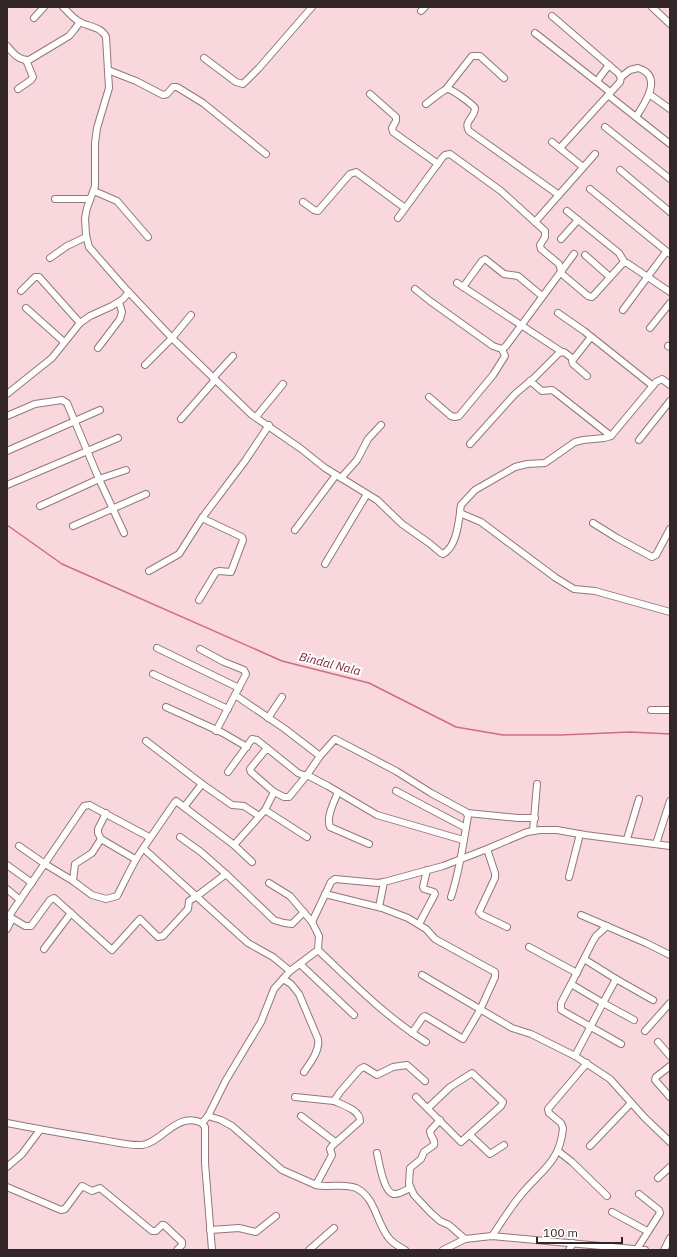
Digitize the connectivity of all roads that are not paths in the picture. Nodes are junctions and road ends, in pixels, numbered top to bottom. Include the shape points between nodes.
1 (44, 7) edge
2 (63, 7) edge
3 (312, 7) edge
4 (652, 7) edge
5 (552, 16) dead end
6 (34, 18) dead end
7 (80, 22) junction
8 (669, 22) edge
9 (535, 33) dead end
10 (7, 46) edge
11 (204, 58) dead end
12 (26, 60) junction
13 (609, 65) junction
14 (108, 70) junction
15 (620, 77) junction
16 (504, 78) dead end
17 (597, 81) junction
18 (18, 89) dead end
19 (446, 89) junction
20 (609, 93) junction
21 (370, 94) dead end
22 (650, 94) junction
23 (426, 104) dead end
24 (670, 109) edge
25 (636, 117) junction
26 (605, 126) dead end
27 (552, 142) dead end
28 (670, 144) edge
29 (560, 148) junction
30 (266, 154) dead end
31 (595, 154) dead end
32 (438, 164) junction
33 (583, 167) junction
34 (620, 170) dead end
35 (670, 180) edge
36 (590, 189) dead end
37 (94, 191) junction
38 (559, 195) junction
39 (55, 199) dead end
40 (90, 199) junction
41 (303, 202) dead end
42 (405, 208) junction
43 (567, 211) dead end
44 (670, 212) edge
45 (398, 218) dead end
46 (578, 220) junction
47 (535, 222) junction
48 (86, 237) junction
49 (148, 237) dead end
50 (561, 239) dead end
51 (668, 253) edge
52 (574, 254) dead end
53 (584, 255) dead end
54 (50, 258) dead end
55 (625, 262) junction
56 (561, 272) junction
57 (610, 277) junction
58 (648, 278) junction
59 (415, 289) dead end
60 (21, 291) dead end
61 (129, 292) junction
62 (670, 292) edge
63 (542, 296) junction
64 (119, 302) junction
65 (670, 303) edge
66 (26, 308) dead end
67 (623, 310) dead end
68 (558, 313) dead end
69 (191, 315) dead end
70 (80, 323) junction
71 (521, 325) junction
72 (650, 328) dead end
73 (590, 337) junction
74 (172, 338) junction
75 (64, 342) junction
76 (98, 348) dead end
77 (502, 349) junction
78 (562, 352) junction
79 (233, 356) dead end
80 (572, 359) junction
81 (146, 365) dead end
82 (587, 376) dead end
83 (214, 379) junction
84 (530, 381) junction
85 (283, 384) dead end
86 (670, 385) edge
87 (653, 386) junction
88 (7, 394) edge
89 (429, 397) dead end
90 (669, 405) edge
91 (100, 410) dead end
92 (7, 416) edge
93 (256, 417) junction
94 (181, 419) dead end
95 (75, 421) junction
96 (268, 425) junction
97 (381, 425) dead end
98 (612, 436) junction
99 (118, 438) dead end
100 (639, 440) dead end
101 (470, 444) dead end
102 (87, 450) junction
103 (7, 451) edge
104 (126, 470) dead end
105 (339, 476) junction
106 (99, 479) junction
107 (7, 485) edge
108 (146, 494) dead end
109 (367, 494) junction
110 (40, 506) dead end
111 (114, 509) junction
112 (460, 513) junction
113 (202, 518) junction
114 (593, 523) dead end
115 (73, 526) dead end
116 (670, 529) edge
117 (295, 530) dead end
118 (124, 533) dead end
119 (325, 564) dead end
120 (149, 571) dead end
121 (199, 600) dead end
122 (670, 612) edge
123 (157, 648) dead end
124 (200, 649) dead end
125 (153, 674) dead end
126 (239, 688) junction
127 (235, 695) junction
128 (282, 697) dead end
129 (166, 707) dead end
130 (228, 709) junction
131 (651, 710) dead end
132 (670, 710) edge
133 (268, 718) junction
134 (216, 731) junction
135 (146, 741) dead end
136 (247, 746) junction
137 (267, 748) junction
138 (320, 756) junction
139 (228, 772) dead end
140 (307, 774) junction
141 (202, 784) junction
142 (537, 784) dead end
143 (396, 791) dead end
144 (274, 792) junction
145 (338, 792) junction
146 (638, 799) dead end
147 (670, 805) edge
148 (184, 807) junction
149 (265, 810) junction
150 (106, 813) junction
151 (468, 813) junction
152 (259, 816) junction
153 (535, 818) junction
154 (466, 828) junction
155 (533, 831) junction
156 (580, 834) junction
157 (149, 837) junction
158 (180, 837) dead end
159 (307, 837) dead end
160 (101, 839) junction
161 (627, 839) junction
162 (463, 840) junction
163 (369, 844) dead end
164 (656, 844) junction
165 (234, 845) junction
166 (19, 846) dead end
167 (670, 846) edge
168 (144, 847) junction
169 (487, 849) junction
170 (462, 858) junction
171 (135, 859) junction
172 (252, 862) dead end
173 (44, 864) junction
174 (7, 865) edge
175 (428, 870) junction
176 (226, 874) junction
177 (569, 877) dead end
178 (73, 881) junction
179 (269, 882) dead end
180 (384, 882) junction
181 (32, 883) junction
182 (7, 889) edge
183 (325, 894) junction
184 (197, 896) junction
185 (451, 897) dead end
186 (20, 900) junction
187 (379, 907) junction
188 (304, 912) junction
189 (70, 913) junction
190 (581, 915) dead end
191 (10, 918) edge
192 (312, 922) junction
193 (419, 924) junction
194 (607, 926) junction
195 (507, 927) dead end
196 (7, 929) edge
197 (529, 947) dead end
198 (44, 949) dead end
199 (318, 950) junction
200 (670, 955) edge
201 (584, 959) junction
202 (300, 964) junction
203 (290, 971) junction
204 (577, 973) junction
205 (422, 975) dead end
206 (283, 979) junction
207 (616, 979) junction
208 (572, 984) junction
209 (653, 1000) dead end
210 (603, 1003) junction
211 (670, 1004) edge
212 (480, 1010) junction
213 (354, 1015) dead end
214 (634, 1020) dead end
215 (590, 1026) junction
216 (645, 1031) dead end
217 (412, 1033) junction
218 (426, 1042) dead end
219 (658, 1042) dead end
220 (621, 1044) dead end
221 (575, 1056) junction
222 (670, 1056) edge
223 (587, 1064) junction
224 (670, 1066) edge
225 (304, 1072) dead end
226 (425, 1081) dead end
227 (295, 1097) dead end
228 (416, 1097) dead end
229 (670, 1097) edge
230 (334, 1101) junction
231 (631, 1103) junction
232 (428, 1108) junction
233 (208, 1116) junction
234 (301, 1116) dead end
235 (440, 1120) junction
236 (7, 1123) edge
237 (202, 1123) junction
238 (40, 1130) junction
239 (470, 1135) junction
240 (335, 1142) junction
241 (670, 1142) edge
242 (504, 1145) dead end
243 (590, 1146) dead end
244 (558, 1151) junction
245 (377, 1153) dead end
246 (670, 1166) edge
247 (7, 1167) edge
248 (658, 1178) dead end
249 (316, 1185) junction
250 (7, 1187) edge
251 (410, 1188) junction
252 (639, 1194) dead end
253 (607, 1196) dead end
254 (612, 1212) dead end
255 (276, 1216) dead end
256 (334, 1228) dead end
257 (210, 1230) junction
258 (647, 1231) junction
259 (492, 1236) junction
260 (670, 1238) edge
261 (465, 1239) junction
262 (573, 1243) junction
263 (637, 1249) junction
264 (177, 1250) edge
265 (212, 1250) edge
266 (309, 1250) edge
267 (404, 1250) edge
268 (443, 1250) edge
269 (569, 1250) edge
270 (645, 1250) edge
271 (664, 1250) edge

1 - 6 street
2 - 7 street
3 - 11 street via 243,84 236,82
4 - 8 street
5 - 13 street
7 - 12 street via 69,36
7 - 14 street via 104,34
9 - 17 street
10 - 12 street via 17,57
12 - 18 street via 33,78
13 - 15 street
13 - 17 street
14 - 30 street via 163,95 176,87 203,104
14 - 37 street via 109,88 99,120 96,143
15 - 20 street via 620,82
15 - 22 street via 634,68 641,69 651,80
16 - 19 street via 481,57 472,56
17 - 20 street
19 - 23 street
19 - 38 street via 450,89 475,108 467,124 469,131
20 - 25 street
20 - 29 street
21 - 32 street via 396,117 393,132
22 - 24 street
22 - 25 street
25 - 28 street
26 - 35 street
27 - 29 street
29 - 33 street
31 - 33 street
32 - 42 street
32 - 47 street via 445,155 450,154 501,191
33 - 38 street
34 - 44 street
36 - 51 street
37 - 40 street
37 - 49 street via 117,201
38 - 47 street
39 - 40 street
40 - 48 street via 85,218
41 - 42 street via 318,211 350,174 356,172
42 - 45 street
43 - 46 street
46 - 50 street
46 - 55 street via 619,253
47 - 56 street via 545,233 540,247 559,264
48 - 54 street
48 - 61 street via 89,247
51 - 58 street
52 - 56 street
53 - 57 street
55 - 57 street
55 - 58 street
56 - 57 street via 590,297 594,296
56 - 63 street
58 - 62 street
58 - 67 street
59 - 77 street via 493,346
60 - 70 street via 35,277 39,277
61 - 64 street
61 - 74 street
63 - 71 street
63 - 71 street via 518,276 504,274 485,259 460,285
64 - 70 street
64 - 76 street via 122,312 120,319
65 - 72 street
66 - 75 street
68 - 73 street
69 - 74 street
70 - 75 street
71 - 77 street
71 - 78 street
73 - 80 street
73 - 87 street
74 - 81 street
74 - 83 street
75 - 88 street via 43,365
77 - 89 street via 505,356 500,366 457,417 451,416
78 - 80 street
78 - 84 street
79 - 83 street
80 - 82 street via 572,364
83 - 93 street
83 - 94 street
84 - 98 street via 542,391 553,391
84 - 101 street
85 - 93 street
86 - 87 street via 660,379
87 - 98 street
90 - 100 street
91 - 95 street
92 - 95 street via 35,404 64,400
93 - 96 street
95 - 102 street
95 - 103 street
96 - 105 street
96 - 113 street via 245,461
97 - 105 street via 368,439 357,460
98 - 112 street via 576,442 546,463 515,467 475,490 461,505
99 - 102 street
102 - 106 street
102 - 107 street
104 - 106 street
105 - 109 street
105 - 117 street
106 - 110 street
106 - 111 street
108 - 111 street
109 - 112 street via 443,554 456,536
109 - 119 street
111 - 115 street
111 - 118 street
112 - 122 street via 480,522 574,589 595,591
113 - 120 street via 179,554
113 - 121 street via 239,535 243,540 231,572 216,572
114 - 116 street via 652,557 656,555
123 - 126 street
124 - 126 street via 245,671
125 - 130 street
126 - 127 street
127 - 130 street
127 - 133 street
128 - 133 street
129 - 134 street
130 - 134 street
131 - 132 street
133 - 138 street
134 - 136 street
135 - 141 street
136 - 137 street via 255,739
136 - 139 street
137 - 140 street via 298,774
137 - 144 street via 250,769
138 - 140 street
138 - 151 street via 335,738
140 - 144 street via 289,797
140 - 145 street
141 - 148 street
141 - 152 street via 232,805 244,806
142 - 153 street
143 - 154 street
144 - 149 street
145 - 162 street via 382,817
145 - 163 street via 330,816 330,827
146 - 161 street
147 - 164 street
148 - 157 street via 175,802
148 - 165 street
149 - 152 street
149 - 159 street
150 - 157 street
150 - 160 street via 98,829
150 - 173 street via 90,805 82,808
151 - 153 street
151 - 154 street
152 - 165 street
153 - 155 street
154 - 162 street
155 - 156 street via 557,830
155 - 169 street
156 - 161 street
156 - 177 street
157 - 168 street
158 - 176 street
160 - 171 street
160 - 178 street via 92,853 75,864
161 - 164 street
162 - 170 street
164 - 167 street
165 - 172 street
166 - 173 street
168 - 171 street
168 - 184 street
169 - 170 street
169 - 195 street via 495,878 478,912
170 - 175 street
170 - 185 street
171 - 178 street via 117,896 106,899 92,895
173 - 178 street
173 - 181 street
174 - 181 street
175 - 180 street
175 - 193 street via 423,887 435,894
176 - 184 street
176 - 188 street via 276,921 291,924
179 - 188 street via 290,896
180 - 183 street via 335,879
180 - 187 street
181 - 186 street
182 - 186 street
183 - 187 street
183 - 192 street
184 - 189 street via 188,901 188,909 163,936 158,936 140,919 112,950
184 - 203 street via 248,943 273,957
186 - 191 street
187 - 193 street
188 - 192 street
189 - 191 street via 53,898 30,926 24,926
189 - 198 street
190 - 194 street
191 - 196 street
192 - 199 street via 319,936
193 - 212 street via 435,939 495,972
194 - 200 street
194 - 201 street via 596,936
197 - 204 street
199 - 202 street
199 - 217 street via 378,1007
201 - 204 street
201 - 207 street
202 - 203 street
202 - 213 street
203 - 206 street
204 - 208 street
205 - 212 street
206 - 225 street via 299,994 318,1039 316,1052
206 - 233 street via 274,989 261,1022 226,1080
207 - 209 street
207 - 210 street
208 - 210 street
208 - 215 street via 561,1003 561,1010
210 - 214 street
210 - 215 street
211 - 216 street
212 - 217 street via 463,1039 425,1016
212 - 221 street via 512,1028 531,1034
215 - 220 street
215 - 221 street
217 - 218 street
219 - 222 street
221 - 223 street
223 - 231 street via 610,1080
223 - 244 street via 548,1109 563,1128
224 - 229 street via 655,1080
226 - 230 street via 408,1065 396,1066 376,1075 363,1067
227 - 230 street
228 - 232 street
230 - 240 street via 351,1108 360,1120
231 - 241 street
231 - 243 street
232 - 235 street
232 - 239 street via 450,1087 474,1074 503,1102
233 - 237 street
233 - 249 street via 232,1126 282,1170
234 - 240 street
235 - 239 street via 460,1142
235 - 251 street via 430,1131 434,1145 410,1168
236 - 238 street
237 - 238 street via 193,1120 180,1123 150,1143 142,1145
237 - 257 street via 205,1127
238 - 247 street via 22,1154
239 - 242 street via 490,1154
240 - 249 street via 331,1148 332,1155
244 - 253 street
244 - 259 street via 548,1167 519,1197
245 - 251 street via 389,1192 395,1194
246 - 248 street
249 - 267 street via 350,1186 360,1190 370,1200 388,1237
250 - 264 street via 61,1210 82,1186 92,1191 100,1188 152,1231 164,1225 182,1242
251 - 261 street via 431,1214 449,1224
252 - 258 street via 660,1211
254 - 258 street
255 - 257 street via 256,1232 239,1228
256 - 266 street
257 - 265 street
258 - 263 street
259 - 261 street
259 - 262 street
260 - 271 street
261 - 268 street
262 - 263 street
262 - 269 street
263 - 270 street

